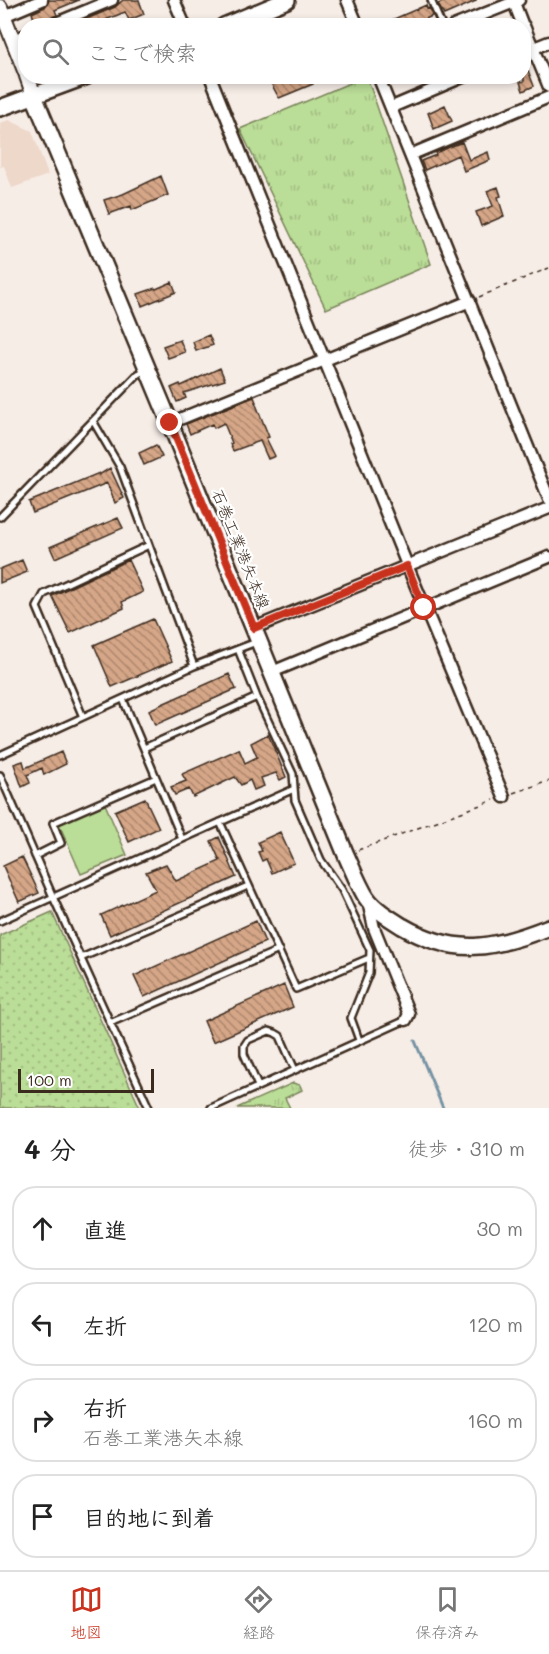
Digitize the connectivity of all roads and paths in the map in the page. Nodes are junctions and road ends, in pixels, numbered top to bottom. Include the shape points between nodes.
1 (42, 0) edge
2 (112, 0) edge
3 (174, 0) edge
4 (287, 0) edge
5 (347, 0) edge
6 (432, 0) edge
7 (515, 1) edge
8 (2, 12) edge
9 (68, 18) edge
10 (182, 18) edge
11 (243, 18) edge
12 (355, 18) edge
13 (439, 18) edge
14 (474, 18) edge
15 (520, 18) edge
16 (18, 36) edge
17 (549, 42) edge
18 (531, 49) edge
19 (531, 55) edge
20 (29, 84) edge
21 (66, 84) edge
22 (213, 84) edge
23 (382, 84) edge
24 (446, 84) edge
25 (549, 87) edge
26 (34, 96) junction
27 (549, 97) edge
28 (392, 107) junction
29 (0, 108) edge
30 (410, 156) junction
31 (549, 268) edge
32 (470, 301) junction
33 (325, 360) junction
34 (148, 369) junction
35 (93, 421) junction
36 (170, 423) junction
37 (549, 500) edge
38 (549, 508) edge
39 (0, 518) edge
40 (149, 545) junction
41 (549, 557) edge
42 (407, 566) junction
43 (424, 608) junction
44 (256, 635) junction
45 (238, 649) junction
46 (194, 666) junction
47 (272, 672) junction
48 (257, 697) junction
49 (123, 699) junction
50 (84, 717) junction
51 (144, 748) junction
52 (0, 755) edge
53 (0, 775) edge
54 (156, 778) junction
55 (549, 781) edge
56 (294, 789) junction
57 (504, 797) junction
58 (220, 822) junction
59 (182, 839) junction
60 (346, 855) junction
61 (35, 856) junction
62 (248, 886) junction
63 (53, 897) junction
64 (367, 898) junction
65 (0, 921) edge
66 (549, 927) edge
67 (279, 950) junction
68 (81, 958) junction
69 (369, 958) junction
70 (406, 1020) joint
71 (110, 1023) junction
72 (359, 1040) junction
73 (295, 1070) junction
74 (258, 1086) junction
75 (149, 1108) edge
76 (211, 1108) edge

1 - 8 street
2 - 9 street
3 - 10 street
4 - 11 main road
5 - 12 street
6 - 13 lane
7 - 14 street
7 - 15 street
8 - 16 street
17 - 18 street
19 - 25 street
20 - 26 street
21 - 26 main road
22 - 33 street
23 - 28 street
24 - 28 street
26 - 29 main road
26 - 34 main road, 石巻工業港矢本線
27 - 30 street
28 - 30 street
30 - 32 street
31 - 32 path
32 - 33 street
32 - 37 street
33 - 36 street
33 - 42 street
34 - 35 lane via 138,374
34 - 36 main road, 石巻工業港矢本線
35 - 39 lane
35 - 40 lane via 120,468
36 - 44 main road, 石巻工業港矢本線
38 - 42 street
40 - 46 lane
40 - 50 lane via 44,594 37,607
41 - 43 street
42 - 43 street
42 - 44 street
43 - 47 street
43 - 57 street
44 - 45 lane
44 - 47 main road, 石巻工業港矢本線
45 - 46 lane
45 - 48 lane
46 - 49 lane
47 - 60 main road, 石巻工業港矢本線
48 - 51 lane
48 - 56 lane via 293,774
49 - 50 lane
49 - 51 lane
50 - 52 lane
51 - 54 lane
53 - 61 lane
54 - 59 lane
54 - 61 lane via 53,823 61,843
55 - 57 path
56 - 58 lane
56 - 69 lane via 321,860 342,890 370,950
57 - 60 path
58 - 59 lane
58 - 62 lane
59 - 63 lane
60 - 64 main road, 石巻工業港矢本線
61 - 63 lane
62 - 67 lane
62 - 68 lane
63 - 65 lane
63 - 68 lane
64 - 66 main road, 石巻工業港矢本線 via 410,930 451,945 500,944
64 - 70 street via 374,928 409,1014
67 - 69 lane via 296,989
67 - 71 lane
68 - 71 lane
69 - 72 lane via 369,973 351,1018
70 - 72 lane
71 - 75 lane
72 - 73 lane
73 - 74 lane
73 - 74 lane via 280,1036 269,1032 248,1040 244,1054
74 - 76 lane

